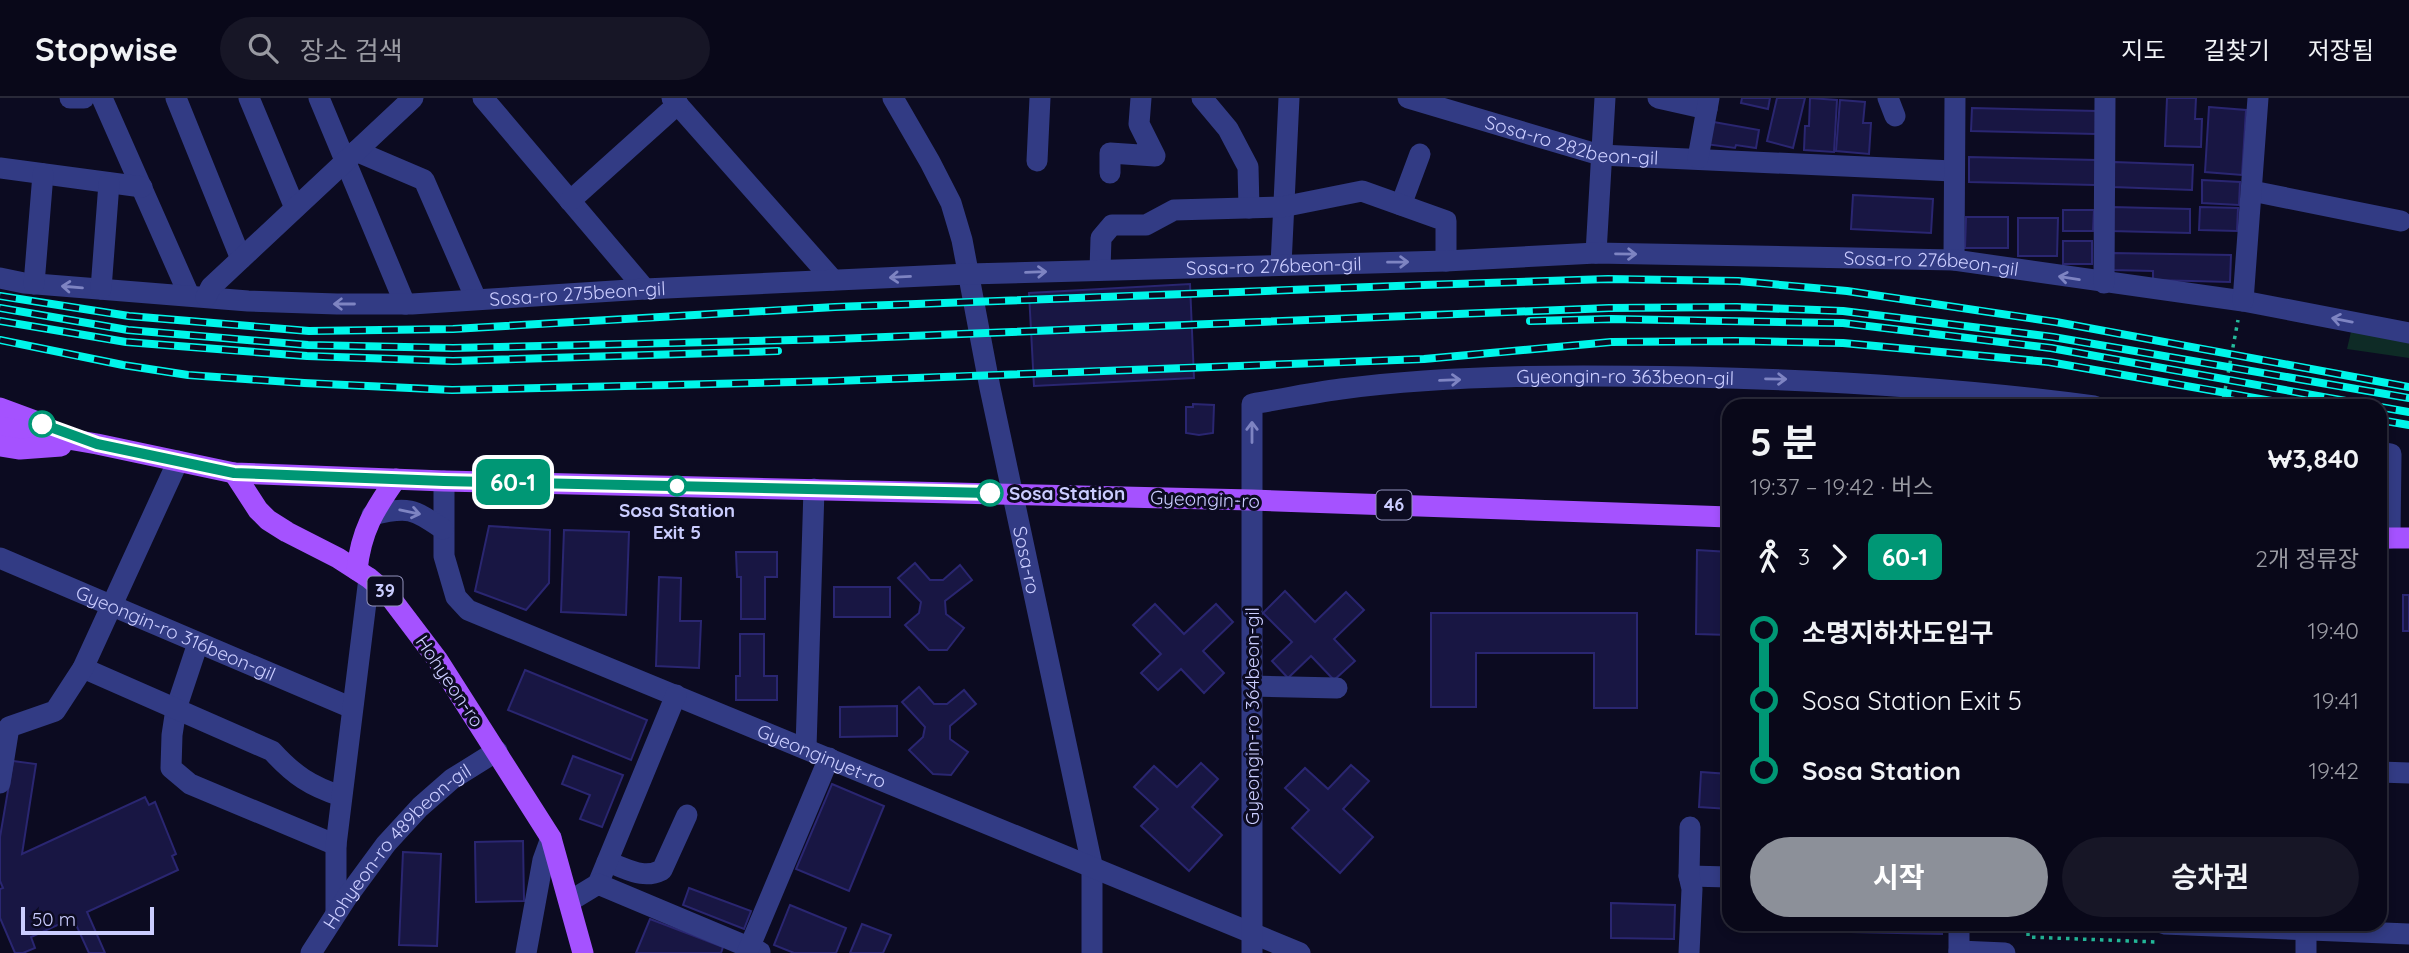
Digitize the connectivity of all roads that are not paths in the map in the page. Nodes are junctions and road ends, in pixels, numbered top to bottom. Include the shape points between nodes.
1 (70, 98) edge
2 (84, 98) edge
3 (102, 98) edge
4 (176, 98) edge
5 (249, 98) edge
6 (319, 98) edge
7 (483, 98) edge
8 (892, 98) edge
9 (1040, 98) edge
10 (1141, 98) edge
11 (1202, 98) edge
12 (1289, 98) edge
13 (1408, 98) edge
14 (1605, 98) edge
15 (1658, 98) edge
16 (1955, 98) edge
17 (2105, 98) edge
18 (2258, 98) edge
19 (675, 101) edge
20 (401, 102) edge
21 (1708, 103) edge
22 (1420, 154) dead end
23 (1600, 155) junction
24 (351, 156) junction
25 (1698, 158) junction
26 (1037, 161) dead end
27 (0, 168) edge
28 (1953, 171) junction
29 (1110, 173) dead end
30 (43, 174) junction
31 (109, 183) junction
32 (142, 187) junction
33 (2252, 191) junction
34 (570, 201) junction
35 (1401, 205) junction
36 (295, 208) junction
37 (1249, 208) junction
38 (1282, 208) junction
39 (2401, 221) dead end
40 (1596, 253) junction
41 (241, 259) junction
42 (1954, 260) junction
43 (1446, 261) junction
44 (1281, 265) junction
45 (1100, 270) junction
46 (968, 274) junction
47 (0, 278) edge
48 (833, 280) junction
49 (2104, 283) junction
50 (34, 284) junction
51 (101, 289) junction
52 (645, 289) junction
53 (197, 296) junction
54 (476, 299) junction
55 (2243, 301) junction
56 (405, 304) junction
57 (2409, 333) edge
58 (2040, 399) edge
59 (0, 408) edge
60 (0, 417) edge
61 (41, 424) junction
62 (0, 427) edge
63 (97, 444) junction
64 (0, 446) edge
65 (2387, 453) edge
66 (178, 461) junction
67 (234, 473) junction
68 (396, 479) junction
69 (444, 481) junction
70 (814, 489) junction
71 (1252, 500) junction
72 (372, 515) junction
73 (1722, 517) edge
74 (443, 529) junction
75 (2393, 538) edge
76 (0, 558) edge
77 (363, 574) junction
78 (112, 605) junction
79 (198, 643) junction
80 (83, 668) junction
81 (1252, 686) junction
82 (1337, 688) dead end
83 (676, 695) junction
84 (352, 708) junction
85 (176, 709) junction
86 (5, 726) edge
87 (806, 748) junction
88 (497, 751) junction
89 (829, 758) junction
90 (2387, 772) edge
91 (2409, 773) edge
92 (0, 783) edge
93 (341, 796) junction
94 (687, 815) dead end
95 (1690, 827) dead end
96 (551, 838) junction
97 (336, 845) junction
98 (607, 862) junction
99 (1092, 865) junction
100 (1689, 876) junction
101 (1722, 877) edge
102 (598, 884) junction
103 (570, 901) junction
104 (336, 914) junction
105 (1959, 931) edge
106 (2259, 931) edge
107 (2306, 931) edge
108 (2332, 931) edge
109 (2166, 933) edge
110 (2409, 934) edge
111 (1252, 943) edge
112 (753, 951) edge
113 (1959, 952) edge
114 (312, 953) edge
115 (526, 953) edge
116 (583, 953) edge
117 (1092, 953) edge
118 (1300, 953) edge
119 (1689, 953) edge
120 (2005, 953) edge
121 (2306, 953) edge

1 - 2 street
3 - 32 street
4 - 41 street
5 - 36 street
6 - 24 street
7 - 34 street
8 - 46 street, Sosa-ro via 951,203
9 - 26 street
10 - 29 street via 1139,124 1155,156 1110,153
11 - 37 street via 1228,130 1248,167
12 - 38 street
13 - 23 street, Sosa-ro 282beon-gil
14 - 23 street
15 - 21 street
16 - 28 street
17 - 49 street
18 - 33 street
19 - 34 street
19 - 48 street
20 - 24 street
21 - 25 street
22 - 35 street
23 - 25 street, Sosa-ro 282beon-gil
23 - 40 street
24 - 36 street
24 - 54 street via 424,180
24 - 56 street
25 - 28 street, Sosa-ro 282beon-gil
27 - 30 street
28 - 42 street
30 - 31 street
30 - 50 street
31 - 32 street
31 - 51 street
32 - 53 street
33 - 39 street
33 - 55 street
34 - 52 street
35 - 38 street via 1362,191
35 - 43 street via 1446,221
36 - 41 street
37 - 38 street
37 - 45 street via 1174,211 1146,225 1112,225 1101,238
38 - 44 street
40 -> 42 street, Sosa-ro 276beon-gil
40 - 43 street, Sosa-ro 276beon-gil
41 - 53 street
49 -> 42 street, Sosa-ro 276beon-gil
44 -> 43 street, Sosa-ro 276beon-gil
44 - 45 street, Sosa-ro 276beon-gil
46 -> 45 street, Sosa-ro 276beon-gil
46 -> 48 street, Sosa-ro 275beon-gil
46 - 99 street, Sosa-ro
47 - 50 street, Sosa-ro 275beon-gil
48 - 52 street, Sosa-ro 275beon-gil
49 - 55 street, Sosa-ro 276beon-gil
51 -> 50 street, Sosa-ro 275beon-gil
51 - 53 street, Sosa-ro 275beon-gil
52 - 54 street, Sosa-ro 275beon-gil
56 -> 53 street, Sosa-ro 275beon-gil
54 - 56 street, Sosa-ro 275beon-gil
57 -> 55 street, Sosa-ro 276beon-gil
71 -> 58 street, Gyeongin-ro 363beon-gil via 1252,404 1341,389 1587,376 1802,379
59 - 61 main road, Gyeongin-ro
60 - 61 street
61 - 63 main road, Gyeongin-ro
62 - 63 main road, Gyeongin-ro
63 - 64 main road, Gyeongin-ro
63 - 66 main road, Gyeongin-ro
65 - 75 street via 2391,454
66 - 67 main road, Gyeongin-ro
66 - 78 street
67 - 68 main road, Gyeongin-ro / 46
67 - 77 main road, Hohyeon-ro / 39 via 268,520
68 - 69 main road, Gyeongin-ro / 46
68 - 72 main road
69 - 70 main road, Gyeongin-ro / 46
69 - 74 street, Gyeonginyet-ro
70 - 71 main road, Gyeongin-ro / 46
70 - 87 street
71 - 73 main road, Gyeongin-ro / 46
71 - 81 street, Gyeongin-ro 364beon-gil
72 -> 74 street via 412,510
72 - 77 main road via 359,548
74 - 83 street, Gyeonginyet-ro via 450,579 456,597 468,610
76 - 78 street, Gyeongin-ro 316beon-gil
77 - 84 street
77 - 88 main road, Hohyeon-ro / 39 via 387,593 437,659
78 - 79 street, Gyeongin-ro 316beon-gil
78 - 80 street
79 - 84 street, Gyeongin-ro 316beon-gil
79 - 85 street
80 - 85 street
80 - 86 street via 55,711
81 - 82 street
81 - 111 street, Gyeongin-ro 364beon-gil
83 - 87 street, Gyeonginyet-ro
83 - 98 street
84 - 93 street
85 - 93 street via 272,751 313,787
85 - 97 street via 171,768 190,784
86 - 92 street
87 - 89 street, Gyeonginyet-ro
88 - 96 main road, Hohyeon-ro / 39
88 - 104 street, Hohyeon-ro 489beon-gil via 452,779 420,807 386,844
89 - 99 street, Gyeonginyet-ro
89 - 112 street
90 - 91 street
93 - 97 street
94 - 98 street via 662,870 651,876
95 - 100 street
96 - 103 main road, Hohyeon-ro / 39
96 - 115 street
97 - 104 street
98 - 102 street
99 - 111 street, Gyeonginyet-ro
99 - 117 street, Sosa-ro
100 - 101 street
100 - 119 street
102 - 103 street
102 - 112 street
103 - 116 main road, Hohyeon-ro / 39
104 - 114 street, Hohyeon-ro 489beon-gil
105 - 113 street
106 - 109 street
107 - 121 street
108 - 110 street
111 - 118 street, Gyeonginyet-ro
113 - 120 street

